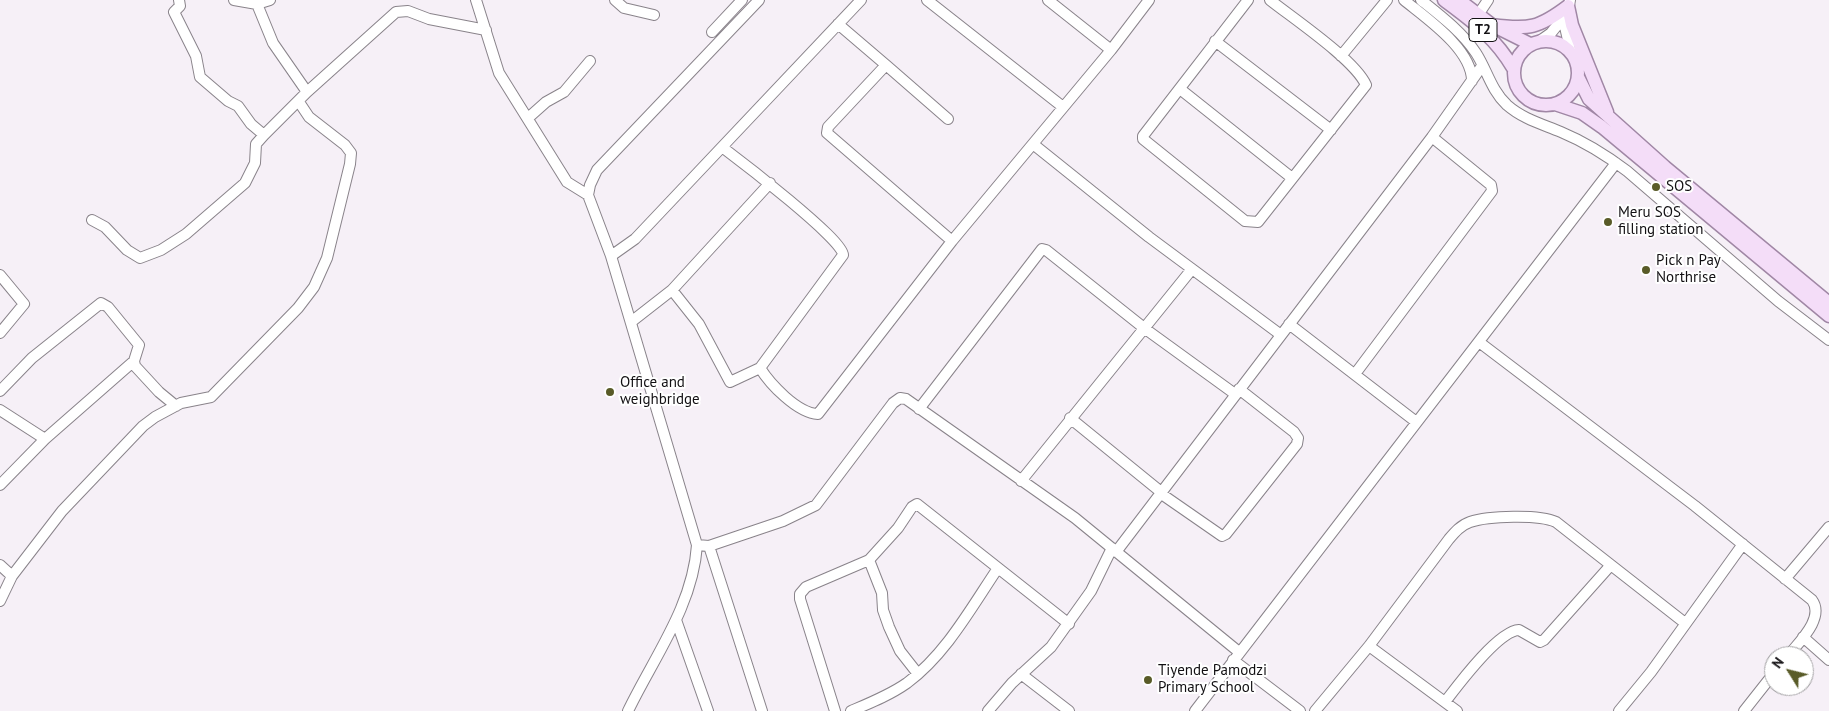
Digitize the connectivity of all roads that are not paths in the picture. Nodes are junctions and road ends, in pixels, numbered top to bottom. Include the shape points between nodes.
1 (179, 0) edge
2 (234, 0) edge
3 (270, 0) edge
4 (476, 0) edge
5 (614, 0) edge
6 (742, 0) edge
7 (759, 0) edge
8 (861, 0) edge
9 (927, 0) edge
10 (1048, 0) edge
11 (1149, 0) edge
12 (1248, 0) edge
13 (1270, 0) edge
14 (1387, 0) edge
15 (1404, 0) edge
16 (1422, 0) edge
17 (1444, 0) edge
18 (1459, 0) edge
19 (1488, 0) edge
20 (257, 4) junction
21 (1568, 7) edge
22 (654, 15) dead end
23 (1478, 15) junction
24 (727, 16) junction
25 (736, 24) junction
26 (838, 24) junction
27 (1492, 25) junction
28 (486, 30) junction
29 (712, 32) dead end
30 (1215, 41) junction
31 (1536, 42) junction
32 (1111, 50) junction
33 (1571, 53) junction
34 (1340, 56) junction
35 (590, 61) dead end
36 (886, 65) junction
37 (1482, 66) junction
38 (1513, 68) junction
39 (1578, 77) junction
40 (1472, 81) junction
41 (1180, 89) junction
42 (307, 92) junction
43 (298, 102) junction
44 (1555, 104) junction
45 (1063, 107) junction
46 (1609, 116) junction
47 (528, 118) junction
48 (948, 119) dead end
49 (1331, 130) junction
50 (264, 135) junction
51 (1432, 136) junction
52 (1033, 144) junction
53 (722, 147) junction
54 (1616, 162) junction
55 (1292, 178) junction
56 (770, 183) junction
57 (588, 195) junction
58 (92, 220) dead end
59 (952, 241) junction
60 (611, 256) junction
61 (1192, 269) junction
62 (0, 276) edge
63 (672, 290) junction
64 (1829, 303) edge
65 (1829, 316) edge
66 (631, 322) junction
67 (1289, 324) junction
68 (1144, 328) junction
69 (0, 334) edge
70 (1280, 335) junction
71 (1829, 340) edge
72 (1479, 342) junction
73 (134, 361) junction
74 (760, 368) junction
75 (1355, 374) junction
76 (0, 391) edge
77 (1237, 392) junction
78 (176, 406) junction
79 (919, 409) junction
80 (0, 410) edge
81 (1070, 418) junction
82 (1415, 421) junction
83 (45, 439) junction
84 (1021, 481) junction
85 (0, 485) edge
86 (1161, 493) junction
87 (1829, 527) edge
88 (697, 544) junction
89 (1743, 544) junction
90 (709, 546) junction
91 (1114, 550) junction
92 (869, 560) junction
93 (0, 565) edge
94 (1610, 566) junction
95 (998, 568) junction
96 (12, 576) junction
97 (1786, 579) junction
98 (0, 601) edge
99 (676, 620) junction
100 (1686, 623) junction
101 (1069, 624) junction
102 (1803, 637) junction
103 (1369, 646) junction
104 (1796, 646) edge
105 (1236, 656) junction
106 (1829, 660) edge
107 (918, 674) junction
108 (1020, 674) junction
109 (1764, 686) edge
110 (1445, 702) junction
111 (628, 711) edge
112 (708, 711) edge
113 (762, 711) edge
114 (835, 711) edge
115 (851, 711) edge
116 (988, 711) edge
117 (1069, 711) edge
118 (1195, 711) edge
119 (1300, 711) edge
120 (1315, 711) edge
121 (1457, 711) edge
122 (1620, 711) edge
123 (1744, 711) edge

1 - 50 street via 180,5 174,12 196,56 200,77 238,106
2 - 20 street
3 - 20 street
4 - 28 street
5 - 22 street via 624,8
6 - 24 street
7 - 25 street
8 - 26 street
9 - 45 street
10 - 32 street
11 - 32 street
12 - 30 street
13 - 34 street
14 - 34 street
15 - 40 street via 1458,48
16 - 37 street via 1466,40
17 - 38 main road, T2 via 1486,33 1501,48
18 - 23 main road, T2
19 - 23 street
20 - 42 street via 273,43
21 - 27 main road via 1546,22 1529,27
21 - 31 street via 1560,24
21 - 33 street via 1565,34
21 - 46 main road via 1578,42
23 - 27 main road, T2
24 - 25 street
24 - 29 street
25 - 57 street via 596,170
26 - 36 street
26 - 53 street
27 - 31 main road, T2
28 - 42 street via 429,19 408,11 396,12
28 - 47 street via 499,73
30 - 41 street
30 - 49 street
31 - 33 main road, T2 via 1558,43
31 - 38 main road via 1520,52
32 - 45 street
33 - 39 main road via 1576,60
34 - 49 street via 1360,75 1366,86
35 - 47 street via 564,92
36 - 48 street
36 - 59 street via 826,130
37 - 40 street
37 - 54 street via 1496,92 1508,105 1537,123 1584,142
38 - 44 main road, T2 via 1515,82 1523,95 1535,103
39 - 44 main road via 1572,92
39 - 46 main road via 1589,99
40 - 51 street
41 - 55 street
41 - 55 street via 1143,133 1143,139 1245,221 1258,222
42 - 43 street
43 - 50 street
43 - 78 street via 308,117 351,153 327,258 314,287 298,308 218,390 204,399
44 - 65 main road, T2 via 1582,113 1602,127
45 - 52 street
46 - 64 main road
47 - 57 street via 567,182
49 - 55 street
50 - 58 street via 256,144 255,163 245,183 186,234 161,250 140,258 127,250 106,227
51 - 67 street
51 - 75 street via 1491,185 1492,191
52 - 59 street
52 - 61 street
53 - 56 street
53 - 60 street via 635,239
54 - 71 street via 1778,301
54 - 72 street
56 - 63 street
56 - 74 street via 844,251
57 - 60 street
59 - 74 street via 818,414 778,391
60 - 66 street
61 - 68 street
61 - 70 street
62 - 69 street via 24,304
63 - 66 street
63 - 74 street via 699,324 730,382
66 - 88 street
67 - 70 street
67 - 75 street
68 - 77 street
68 - 79 street via 1042,248
68 - 81 street
70 - 77 street
72 - 82 street
72 - 89 street
73 - 76 street via 139,345 108,307 101,303 32,358
73 - 78 street via 159,392
73 - 83 street
75 - 82 street
77 - 86 street
77 - 86 street via 1294,432 1297,444 1222,536
78 - 96 street via 143,426 99,470 62,511
79 - 84 street
79 - 90 street via 906,399 900,398 893,403 816,505 783,522
80 - 83 street
81 - 84 street
81 - 86 street
82 - 105 street
83 - 85 street
84 - 91 street
86 - 91 street
87 - 97 street
88 - 90 street
88 - 99 street via 691,584
89 - 97 street
89 - 100 street
90 - 113 street
91 - 101 street
91 - 105 street
92 - 95 street via 917,504
92 - 107 street via 882,593 889,627 900,651
92 - 114 street via 806,587 800,594
93 - 96 street
94 - 100 street
94 - 103 street via 1550,519 1469,522 1449,539
94 - 110 street via 1544,640 1540,642 1519,630 1507,633
95 - 101 street
95 - 107 street via 978,601
96 - 98 street
97 - 102 street via 1816,605 1816,616
99 - 111 street
99 - 112 street
100 - 122 street
101 - 108 street via 1051,647
102 - 104 street
102 - 106 street
103 - 110 street
103 - 120 street
105 - 118 street
105 - 119 street
107 - 115 street via 887,695
108 - 116 street
108 - 117 street
109 - 123 street
110 - 121 street

